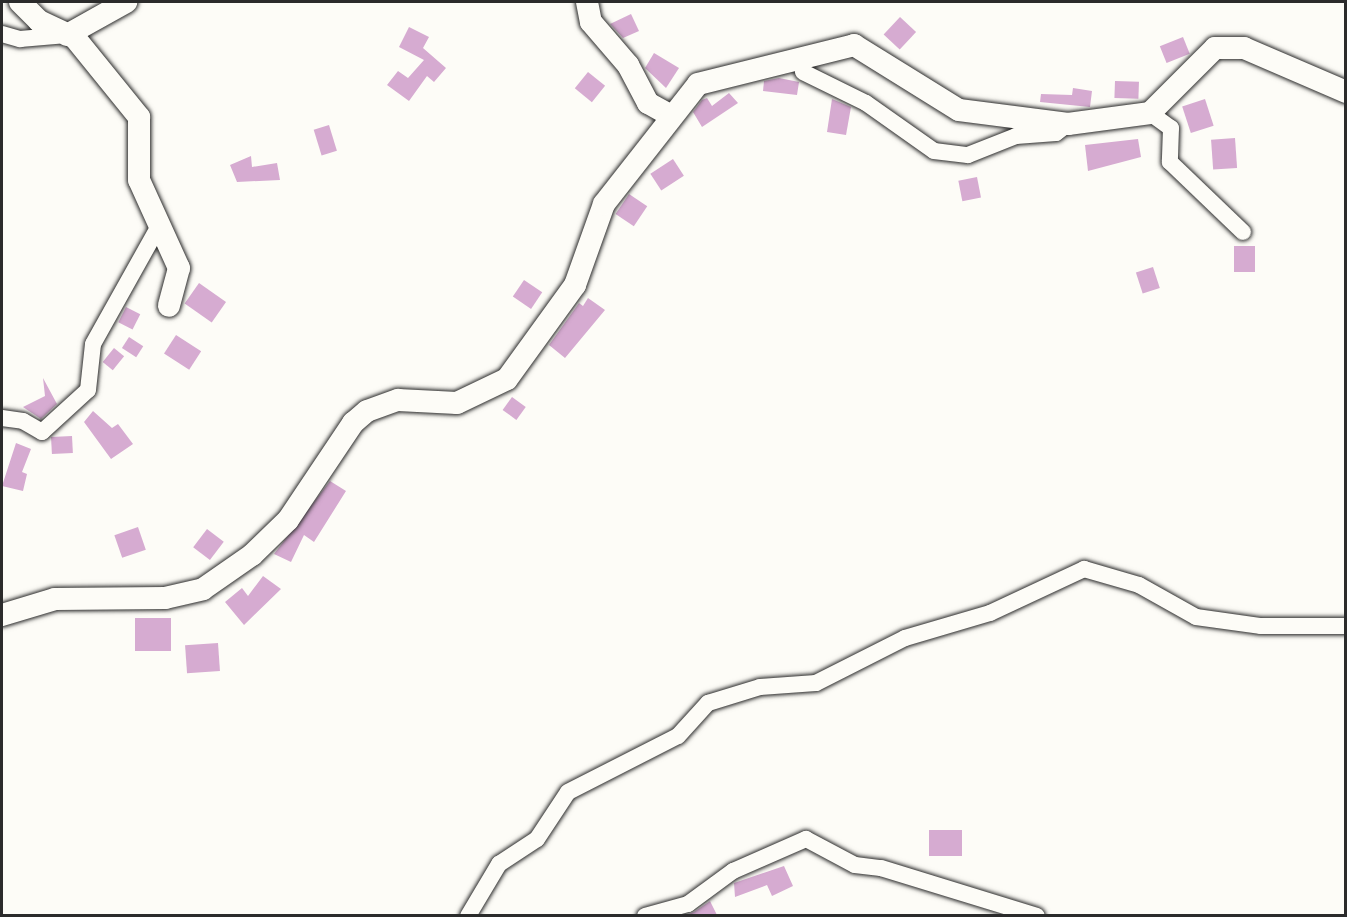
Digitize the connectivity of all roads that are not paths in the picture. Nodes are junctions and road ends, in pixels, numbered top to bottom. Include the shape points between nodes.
1 (20, 2) edge
2 (126, 2) edge
3 (587, 2) edge
4 (2, 34) edge
5 (67, 34) junction
6 (802, 72) dead end
7 (1346, 92) edge
8 (1150, 113) junction
9 (670, 115) junction
10 (1068, 124) junction
11 (160, 224) junction
12 (1243, 232) dead end
13 (169, 306) dead end
14 (2, 418) edge
15 (2, 615) edge
16 (1346, 626) edge
17 (468, 915) edge
18 (645, 915) edge
19 (1037, 915) edge

1 - 5 street via 39,21
2 - 5 street
3 - 9 street via 591,22 628,65 648,103
4 - 5 street via 20,39
5 - 11 street via 139,117 139,180
6 - 10 street via 866,103 934,151 968,155 1016,136 1056,133
7 - 8 street via 1244,48 1215,48
8 - 10 street
8 - 12 street via 1171,128 1170,162
9 - 10 street via 698,84 854,45 959,110
9 - 15 street via 604,204 575,285 507,379 457,404 398,400 367,411 353,423 288,520 252,555 202,589 165,598 56,599
11 - 13 street via 179,268
11 - 14 street via 93,344 88,390 42,432 23,421
16 - 17 street via 1261,626 1196,617 1139,585 1084,569 990,613 905,638 816,683 759,687 708,703 678,736 568,792 537,839 499,864
18 - 19 street via 688,904 733,872 807,839 855,865 881,868

